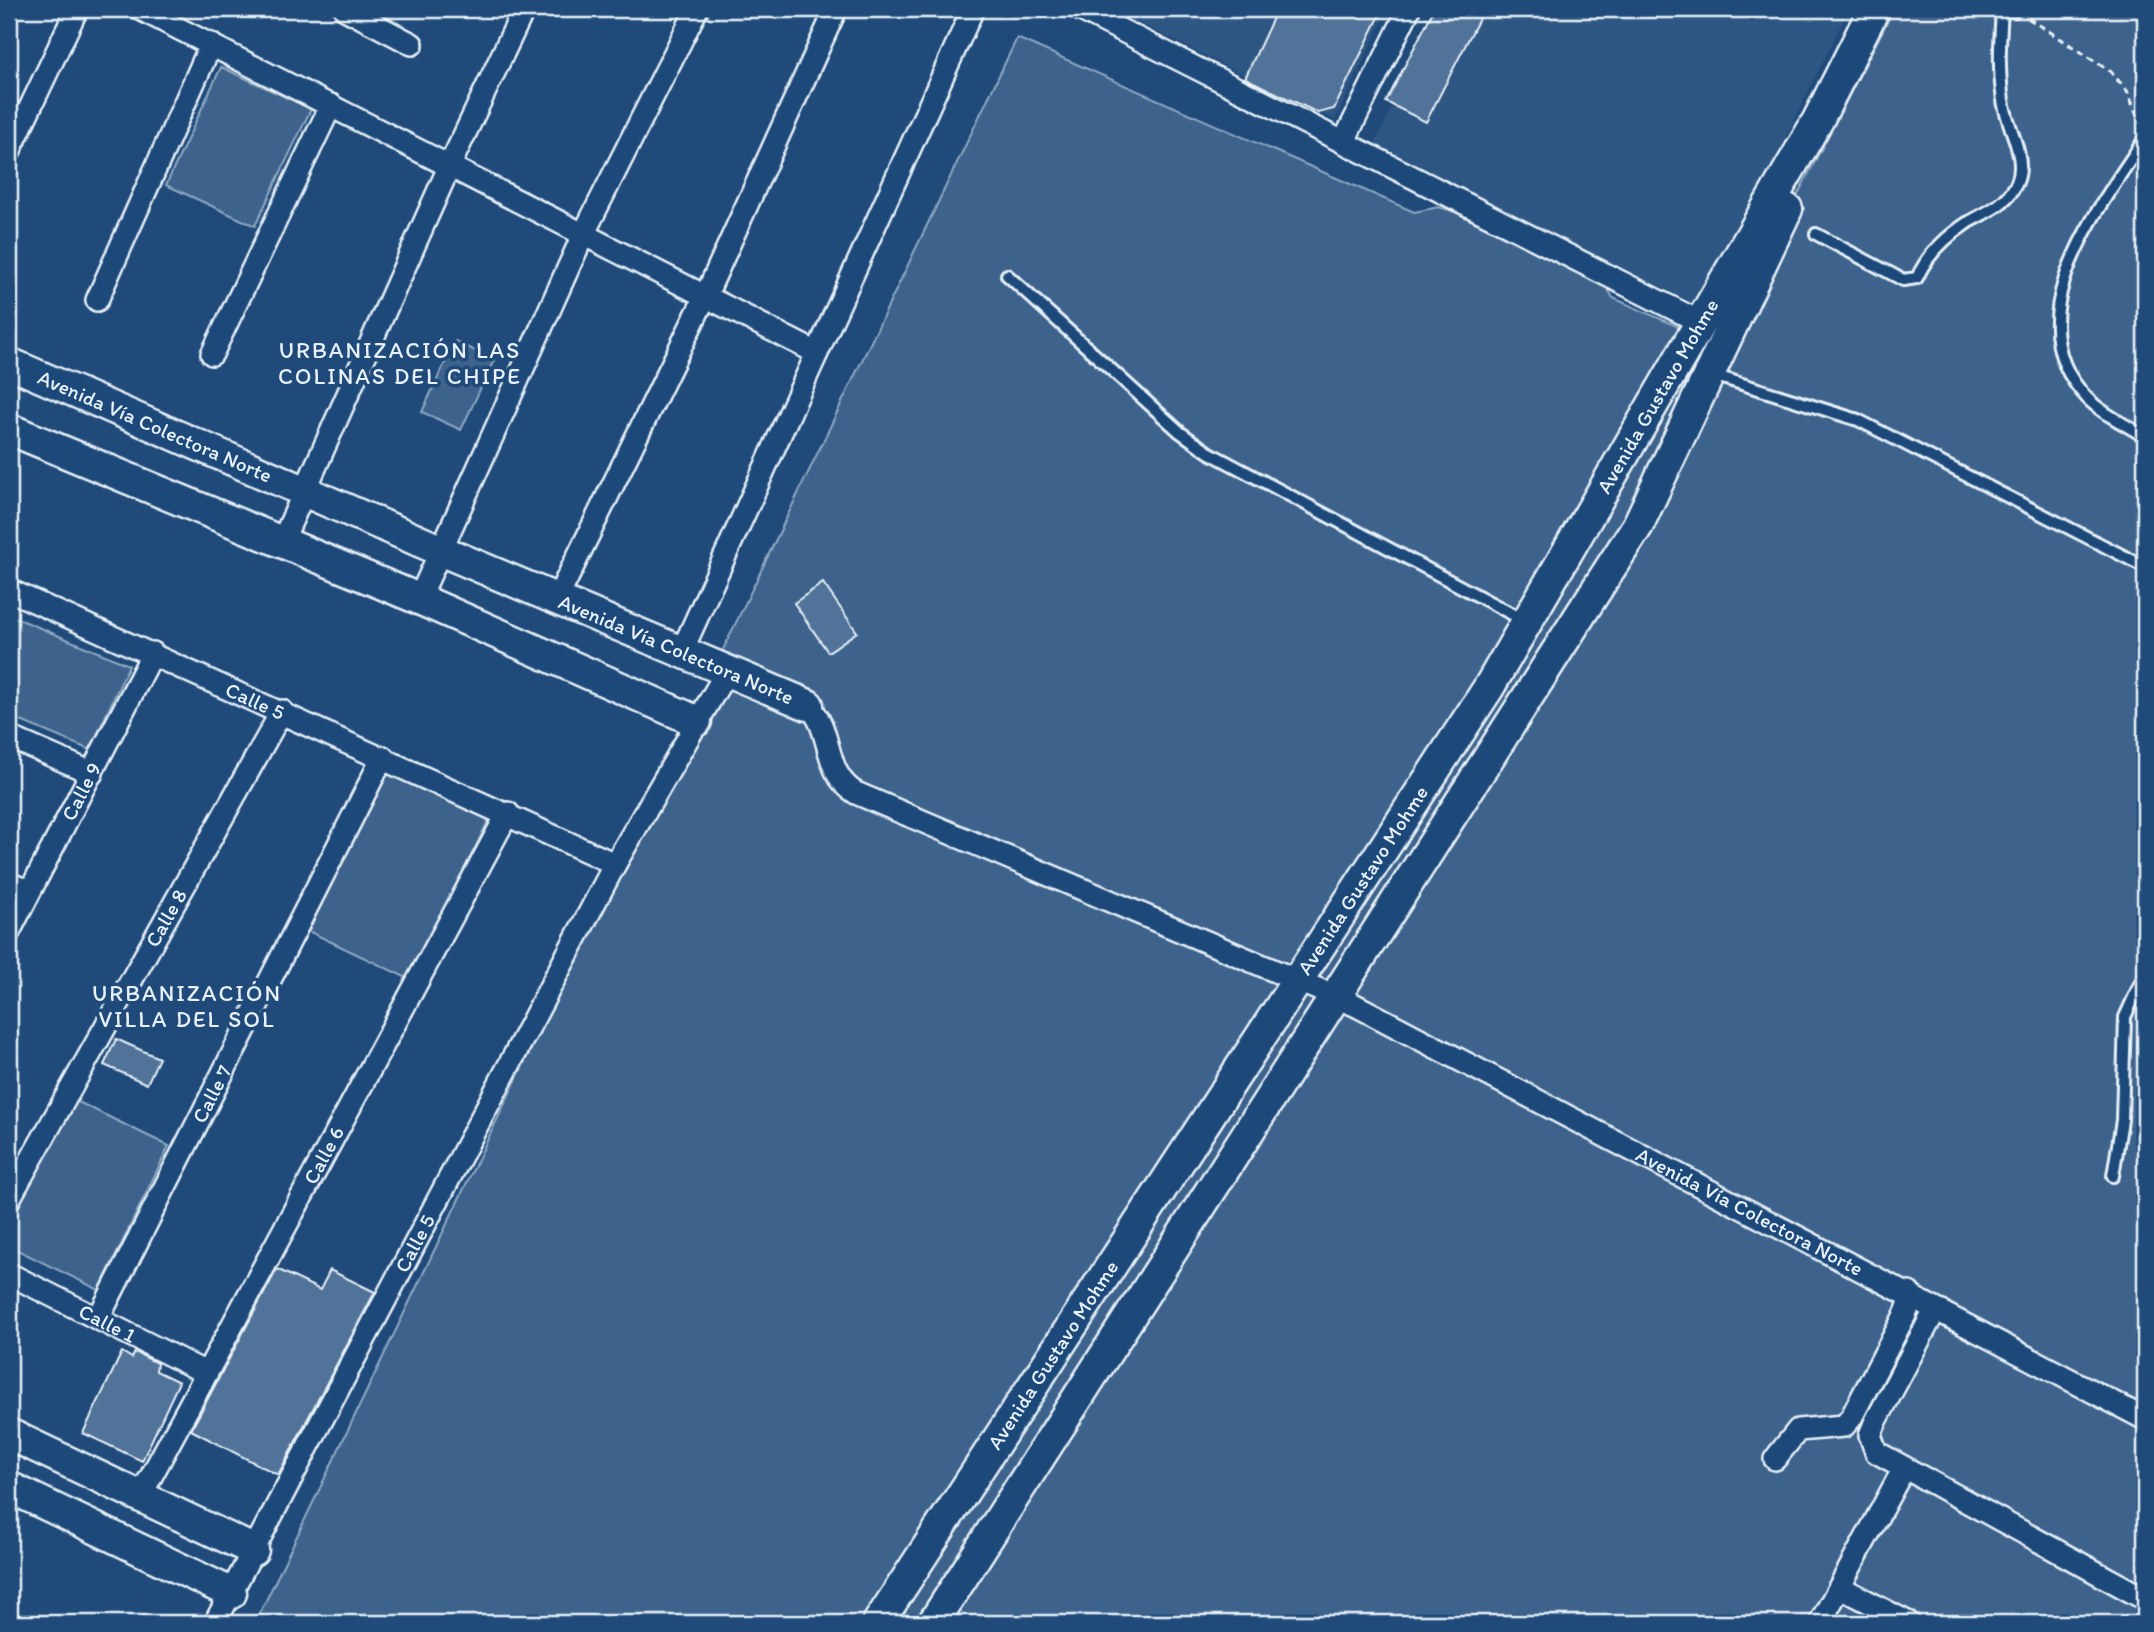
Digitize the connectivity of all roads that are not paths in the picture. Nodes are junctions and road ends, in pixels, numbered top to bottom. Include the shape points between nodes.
1 (76, 9) edge
2 (140, 9) edge
3 (345, 9) edge
4 (524, 9) edge
5 (697, 9) edge
6 (836, 9) edge
7 (973, 9) edge
8 (1079, 9) edge
9 (1409, 9) edge
10 (1874, 9) edge
11 (2002, 9) edge
12 (211, 44) junction
13 (412, 44) dead end
14 (331, 105) junction
15 (1818, 120) junction
16 (2145, 136) edge
17 (1344, 141) junction
18 (9, 152) edge
19 (450, 165) junction
20 (584, 233) junction
21 (1816, 234) dead end
22 (1007, 275) dead end
23 (706, 295) junction
24 (97, 300) dead end
25 (1702, 323) junction
26 (817, 354) junction
27 (212, 355) dead end
28 (9, 363) edge
29 (1710, 374) junction
30 (12, 437) edge
31 (2145, 437) edge
32 (306, 491) junction
33 (282, 542) junction
34 (442, 551) junction
35 (2145, 567) edge
36 (9, 590) edge
37 (419, 599) junction
38 (557, 599) junction
39 (1527, 622) junction
40 (153, 653) junction
41 (681, 653) junction
42 (727, 671) junction
43 (808, 705) joint
44 (282, 711) junction
45 (696, 720) junction
46 (9, 737) edge
47 (383, 757) junction
48 (92, 773) junction
49 (508, 813) junction
50 (615, 864) junction
51 (9, 883) edge
52 (29, 892) junction
53 (9, 932) edge
54 (2145, 973) edge
55 (1298, 980) junction
56 (1344, 1000) junction
57 (2113, 1176) dead end
58 (9, 1199) edge
59 (9, 1274) edge
60 (1909, 1293) junction
61 (1942, 1312) junction
62 (98, 1319) junction
63 (206, 1373) junction
64 (2145, 1419) edge
65 (9, 1434) edge
66 (1776, 1458) dead end
67 (1903, 1468) junction
68 (9, 1487) edge
69 (140, 1497) junction
70 (253, 1550) junction
71 (1840, 1587) junction
72 (231, 1593) junction
73 (2145, 1599) edge
74 (215, 1623) edge
75 (878, 1623) edge
76 (933, 1623) edge
77 (1820, 1623) edge
78 (1909, 1623) edge

1 - 18 street
2 - 12 street
3 - 13 street
4 - 19 street
5 - 20 street
6 - 23 street
7 - 26 street
8 - 17 street
9 - 17 street
10 - 15 street, Avenida Gustavo Mohme
11 - 21 lane via 1999,57 2003,102 2021,173 2014,190 1925,258 1917,278 1903,280
12 - 14 street
12 - 24 street
14 - 19 street
14 - 27 street
15 - 25 street, Avenida Gustavo Mohme
15 - 29 street, Avenida Gustavo Mohme via 1787,208
16 - 31 lane via 2073,252 2057,315 2068,375 2088,400
17 - 25 street
19 - 20 street
19 - 32 street
20 - 23 street
20 - 34 street
22 - 39 lane via 1164,418 1208,452
23 - 26 street
23 - 38 street
25 - 39 street, Avenida Gustavo Mohme
26 - 41 street
28 - 32 street, Avenida Vía Colectora Norte
29 - 35 lane via 1858,420
29 - 56 street, Avenida Gustavo Mohme via 1638,524
30 - 33 street
32 - 33 street
32 - 34 street, Avenida Vía Colectora Norte
33 - 37 street
34 - 37 street
34 - 38 street, Avenida Vía Colectora Norte
36 - 40 street, Calle 5
37 - 45 street
38 - 41 street, Avenida Vía Colectora Norte
39 - 55 street, Avenida Gustavo Mohme
40 - 44 street, Calle 5
40 - 48 street, Calle 9
41 - 42 street, Avenida Vía Colectora Norte
42 - 43 street, Avenida Vía Colectora Norte
42 - 45 street, Calle 5
43 - 55 street, Avenida Vía Colectora Norte via 820,721 834,770 846,788
44 - 47 street, Calle 5
44 - 58 street, Calle 8
45 - 50 street, Calle 5
46 - 48 street
47 - 49 street, Calle 5
47 - 62 street, Calle 7
48 - 52 street, Calle 9
49 - 50 street, Calle 5
49 - 63 street, Calle 6
50 - 70 street, Calle 5
51 - 52 street
52 - 53 street, Calle 9
54 - 57 lane via 2125,1017 2122,1121
55 - 56 street, Avenida Vía Colectora Norte
55 - 75 street, Avenida Gustavo Mohme
56 - 60 street, Avenida Vía Colectora Norte
56 - 76 street, Avenida Gustavo Mohme
59 - 62 street, Calle 1
60 - 61 street, Avenida Vía Colectora Norte
60 - 66 street via 1906,1313 1851,1418 1844,1426 1798,1430
61 - 64 street, Avenida Vía Colectora Norte
61 - 67 street via 1933,1314 1870,1435 1876,1452
62 - 63 street, Calle 1
63 - 69 street, Calle 6
65 - 69 street
67 - 71 street
67 - 73 street
68 - 72 street
69 - 70 street
70 - 72 street, Calle 5
71 - 77 street
71 - 78 street
72 - 74 street, Calle 5

